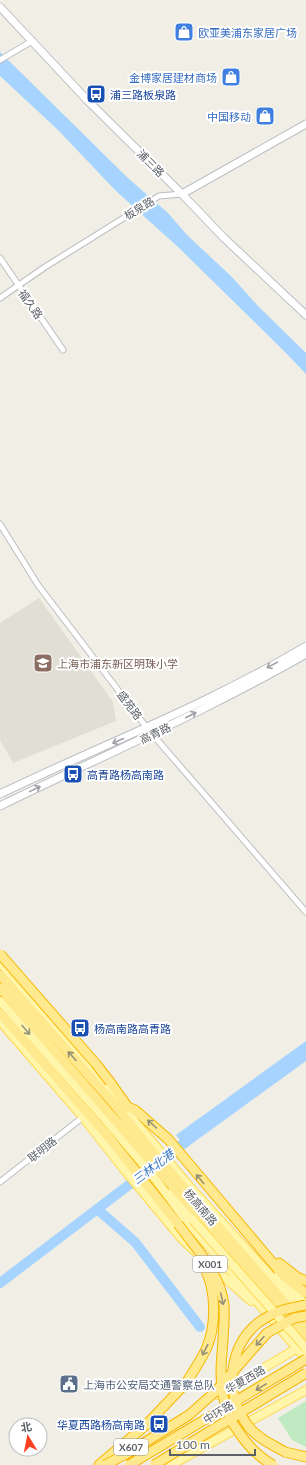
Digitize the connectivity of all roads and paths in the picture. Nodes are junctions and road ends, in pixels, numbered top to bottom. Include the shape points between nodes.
1 (0, 7) edge
2 (32, 41) junction
3 (0, 60) edge
4 (306, 124) edge
5 (182, 194) junction
6 (0, 258) edge
7 (19, 286) junction
8 (0, 298) edge
9 (306, 315) edge
10 (63, 350) dead end
11 (0, 524) edge
12 (306, 646) edge
13 (306, 654) edge
14 (147, 728) junction
15 (153, 734) junction
16 (0, 794) edge
17 (0, 806) edge
18 (306, 912) edge
19 (0, 949) edge
20 (0, 954) edge
21 (0, 963) edge
22 (0, 975) edge
23 (0, 988) edge
24 (0, 1000) edge
25 (16, 1000) junction
26 (0, 1013) edge
27 (0, 1021) edge
28 (88, 1062) junction
29 (93, 1071) junction
30 (98, 1085) junction
31 (128, 1107) junction
32 (105, 1115) junction
33 (83, 1117) junction
34 (100, 1127) junction
35 (107, 1135) junction
36 (113, 1155) junction
37 (141, 1158) junction
38 (165, 1174) junction
39 (0, 1182) edge
40 (190, 1186) junction
41 (201, 1213) junction
42 (247, 1234) junction
43 (191, 1241) junction
44 (306, 1281) edge
45 (306, 1293) edge
46 (306, 1305) edge
47 (306, 1316) edge
48 (306, 1326) edge
49 (284, 1331) junction
50 (306, 1339) edge
51 (306, 1343) edge
52 (297, 1348) junction
53 (306, 1348) edge
54 (306, 1359) edge
55 (306, 1373) edge
56 (306, 1390) edge
57 (306, 1457) edge
58 (100, 1465) edge
59 (105, 1465) edge
60 (129, 1465) edge
61 (154, 1465) edge
62 (171, 1465) edge
63 (273, 1465) edge

1 - 2 main road, 浦三路
2 - 3 street
2 - 5 main road, 浦三路 via 88,101
4 - 5 main road, 板泉路
5 - 7 street, 板泉路 via 159,196
5 - 9 main road, 浦三路 via 224,238
6 - 7 street, 福久路
7 - 8 street, 板泉路
7 - 10 street, 福久路
11 - 14 street, 盛苑路 via 38,585
12 -> 14 main road, 高青路 via 226,690
15 -> 13 main road, 高青路 via 253,684
14 - 15 street, 盛苑路
14 -> 16 main road, 高青路
17 -> 15 main road, 高青路
15 - 18 street, 盛苑路
19 - 28 main road via 81,1041
20 - 31 highway, 杨高南路, bridge via 96,1064
21 - 28 main road, 杨高南路 / X001
22 - 25 highway, 杨高南路 / X001
23 - 25 highway, 杨高南路 / X001
24 -> 32 main road, 杨高南路 / X001
30 -> 25 highway, 杨高南路 / X001
25 - 32 highway, 杨高南路 / X001
26 - 34 highway, X001
27 - 33 main road, X001
28 - 29 main road, 杨高南路 / X001
29 - 30 main road, 杨高南路 / X001
29 - 31 main road, 杨高南路 / X001
30 - 37 highway, 杨高南路 / X001 via 115,1105
31 - 37 main road, 杨高南路 / X001
42 -> 31 highway, X001 via 168,1139
32 - 35 main road, 杨高南路
32 - 37 highway, 杨高南路 / X001
32 - 37 main road, 杨高南路 / X001 via 117,1134
33 - 36 main road, X001
33 - 39 street, 联明路
34 - 35 highway, X001
34 - 36 main road
35 - 37 highway, X001
36 - 37 main road, X001
37 - 38 highway, 杨高南路 / X001
37 - 38 main road, 杨高南路 / X001
37 - 43 highway, X001, bridge via 178,1224
37 - 49 main road, 杨高南路 / X001 via 142,1191 192,1249 222,1273
38 - 40 main road, 杨高南路 / X001
38 - 41 highway, 杨高南路 / X001
38 - 41 highway, 杨高南路 / X001 via 172,1187
38 - 49 main road, 杨高南路 / X001 via 188,1223
40 - 41 main road, 杨高南路 / X001
40 - 46 main road, 杨高南路 / X001 via 212,1203
41 - 47 main road, 杨高南路 / X001
41 - 48 highway, 杨高南路 / X001, bridge
41 - 50 highway, 杨高南路 / X001, bridge
41 - 53 main road, 杨高南路 / X001, bridge via 239,1273
42 - 44 highway via 284,1268
42 - 45 highway, X001 via 286,1278
43 -> 58 highway, bridge via 209,1277 213,1298 213,1319 207,1347 187,1382 146,1425
43 -> 63 highway, bridge via 208,1264 219,1286 224,1304 221,1374 226,1410 250,1448
46 - 57 highway, bridge via 272,1314 257,1324 238,1349 233,1364 232,1383 234,1399 246,1423 258,1436 285,1452
47 -> 59 highway, bridge via 294,1318 267,1333 216,1391 189,1415
49 - 52 main road, 杨高南路 / X001
51 - 52 main road, 华夏西路 / X607
52 - 54 main road, 杨高南路
52 - 58 main road, 华夏西路 / X607
54 -> 60 highway, 中环路, bridge
55 - 61 highway, 中环路, bridge
56 - 62 main road

